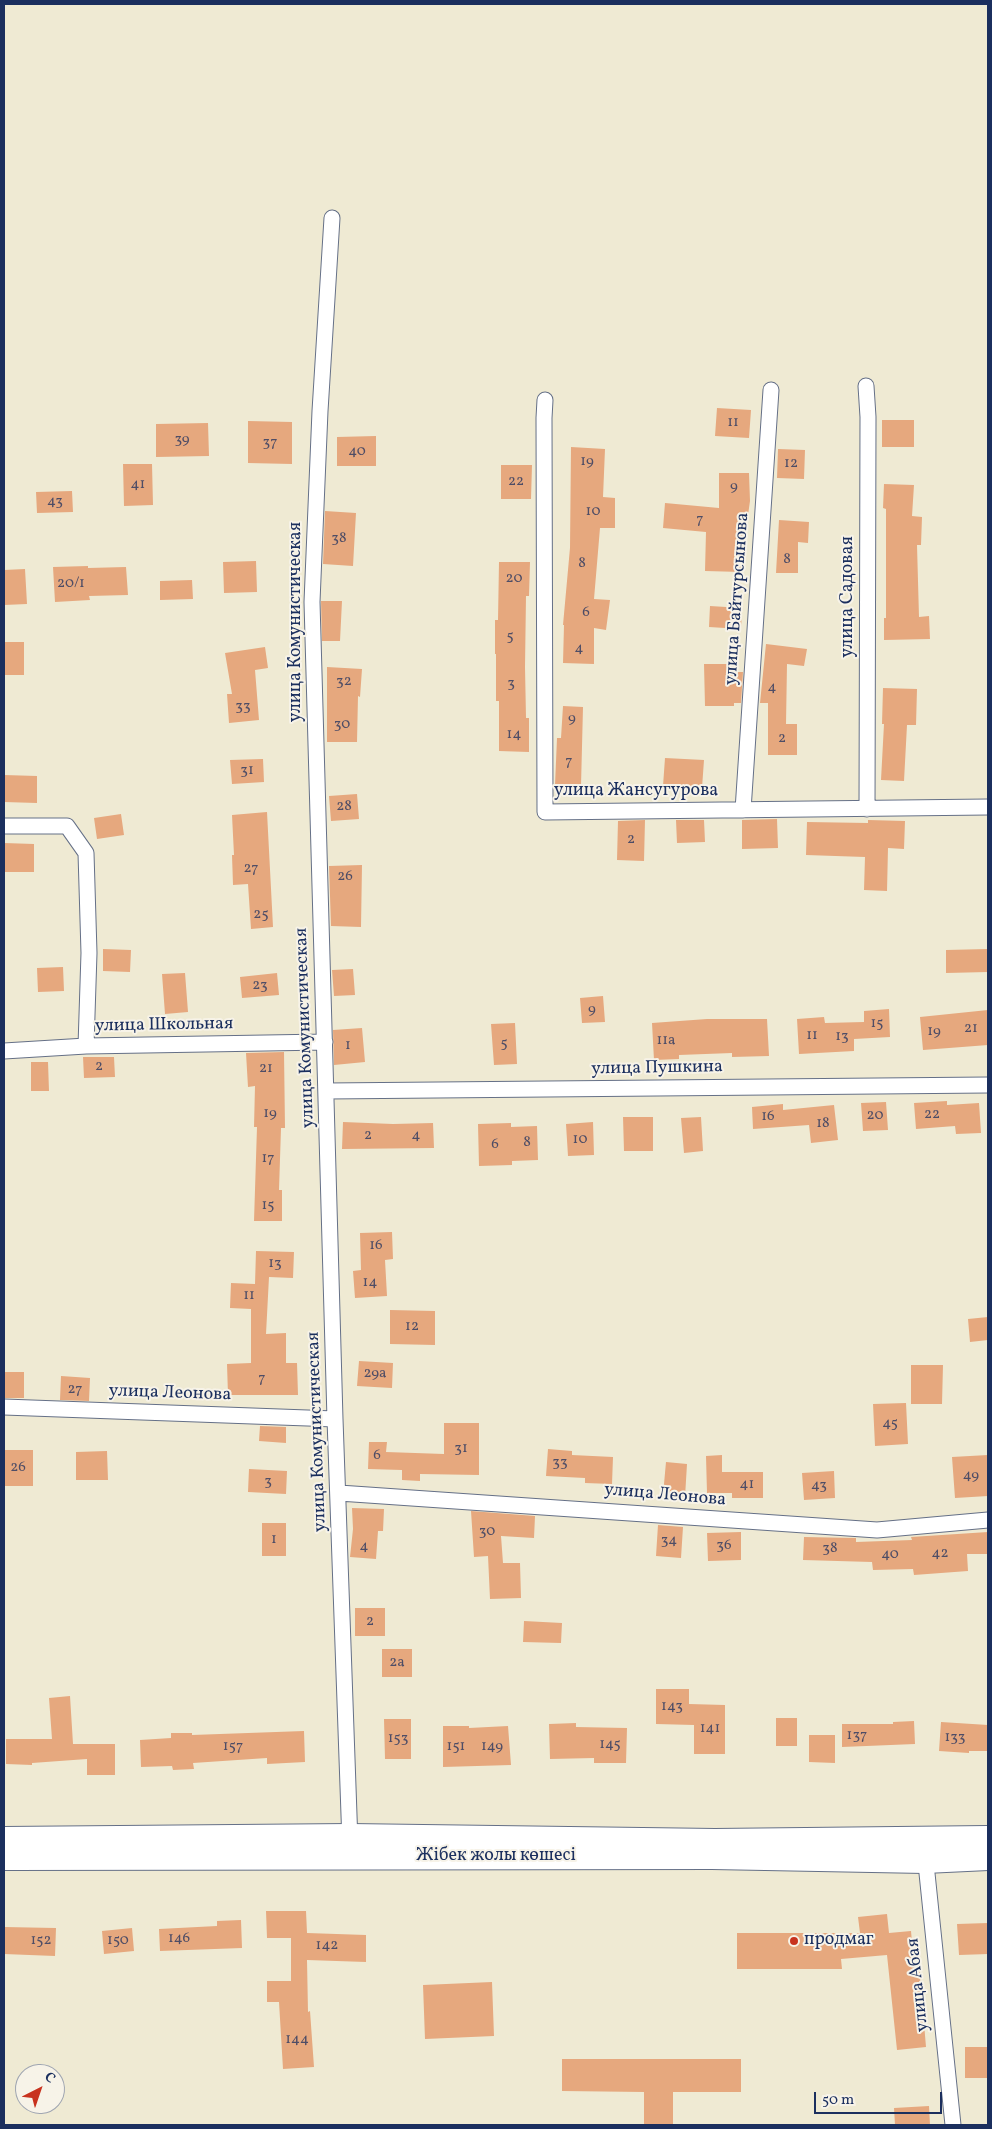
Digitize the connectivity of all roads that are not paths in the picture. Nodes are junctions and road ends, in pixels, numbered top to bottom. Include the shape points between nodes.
1 (332, 218) dead end
2 (866, 386) dead end
3 (771, 390) dead end
4 (545, 400) dead end
5 (988, 807) edge
6 (867, 809) junction
7 (743, 810) junction
8 (4, 826) edge
9 (325, 1042) junction
10 (86, 1046) junction
11 (4, 1051) edge
12 (988, 1085) edge
13 (327, 1091) junction
14 (4, 1407) edge
15 (335, 1419) junction
16 (339, 1493) junction
17 (988, 1520) edge
18 (988, 1838) edge
19 (4, 1839) edge
20 (350, 1847) junction
21 (925, 1851) junction
22 (4, 1858) edge
23 (988, 1858) edge
24 (953, 2125) edge

1 - 9 street, улица Комунистическая via 312,602
2 - 6 street, улица Садовая
3 - 7 street, улица Байтурсынова
4 - 7 street, улица Жансугурова via 545,812
5 - 6 street, улица Жансугурова
6 - 7 street, улица Жансугурова
8 - 10 street via 67,826 86,853 90,953
9 - 10 street, улица Школьная
9 - 13 street, улица Комунистическая
10 - 11 street, улица Школьная
12 - 13 street, улица Пушкина
13 - 15 street, улица Комунистическая
14 - 15 street, улица Леонова
15 - 16 street, улица Комунистическая
16 - 17 street, улица Леонова via 877,1530
16 - 20 street, улица Комунистическая
18 - 21 main road, Жібек жолы көшесі
19 - 20 main road, Жібек жолы көшесі
20 - 21 main road, Жібек жолы көшесі via 712,1857
20 - 22 main road, Жібек жолы көшесі
21 - 23 main road, Жібек жолы көшесі
21 - 24 street, улица Абая

